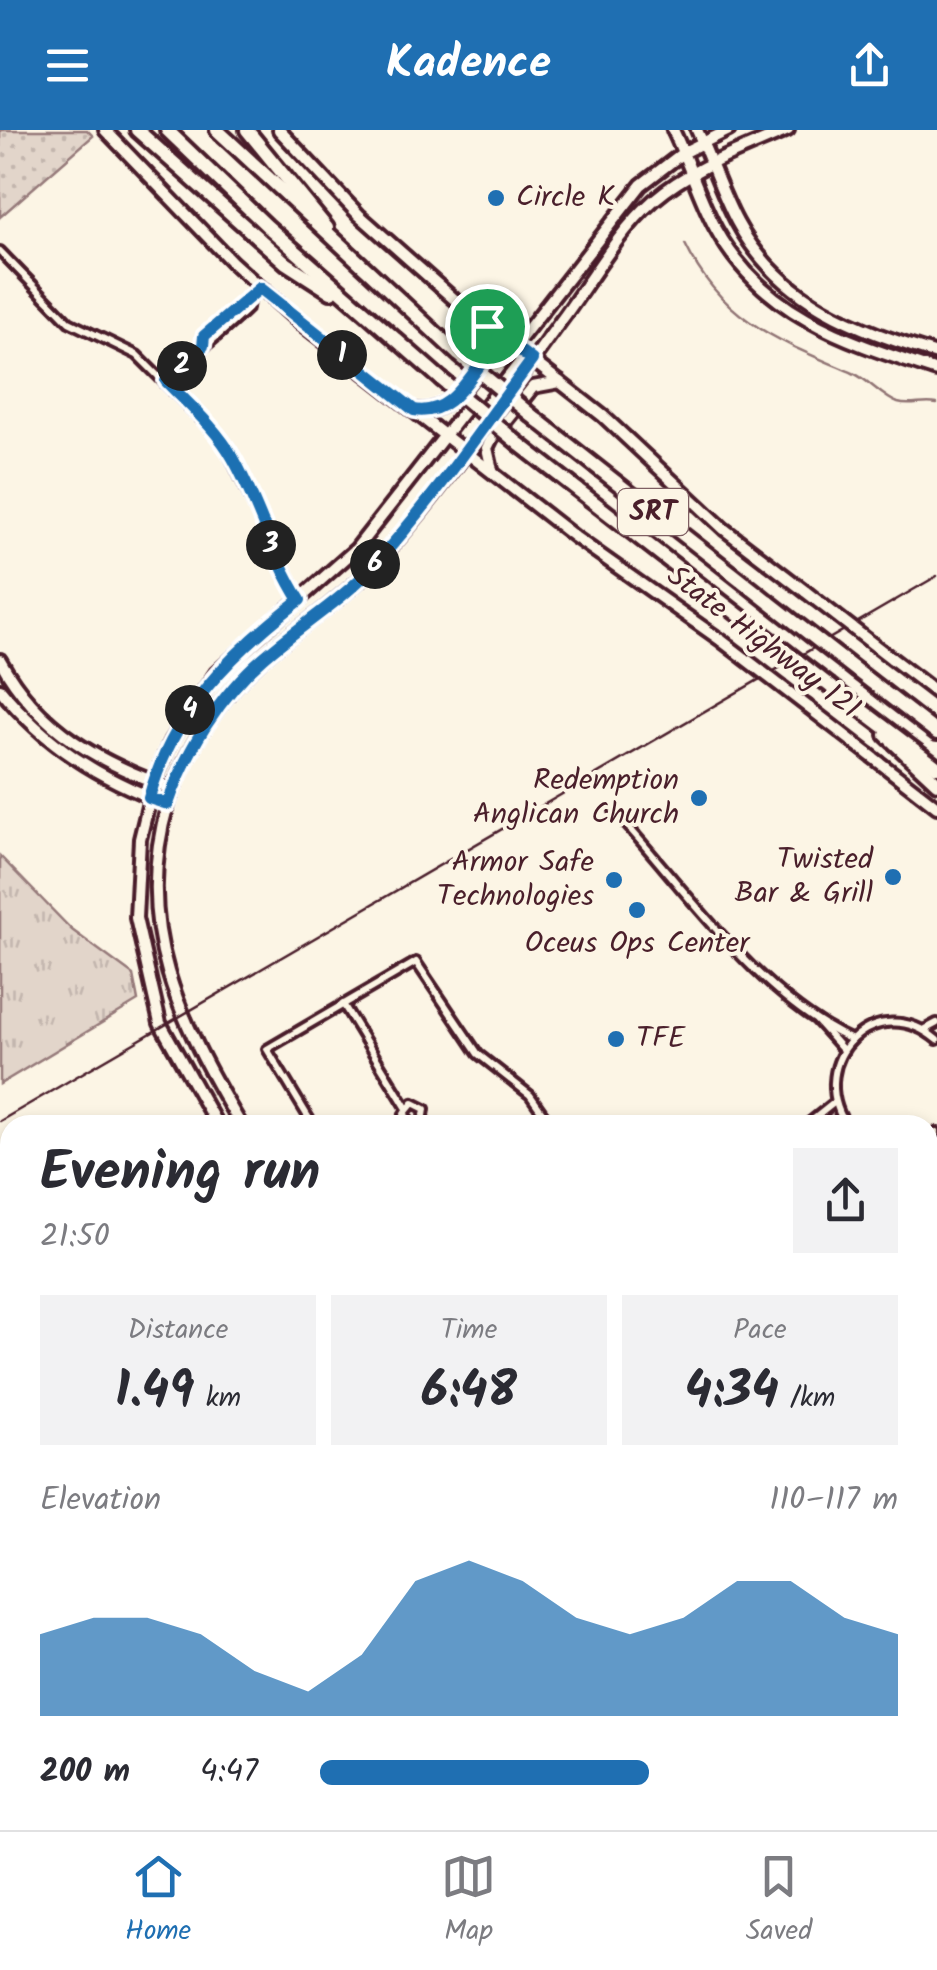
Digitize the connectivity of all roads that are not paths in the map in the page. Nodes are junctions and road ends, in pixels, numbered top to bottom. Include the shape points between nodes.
1 (106, 130) edge
2 (137, 130) edge
3 (167, 130) edge
4 (217, 130) edge
5 (247, 130) edge
6 (279, 130) edge
7 (674, 130) edge
8 (696, 130) edge
9 (729, 130) edge
10 (788, 130) edge
11 (702, 142) junction
12 (684, 152) junction
13 (710, 164) junction
14 (691, 175) junction
15 (0, 251) edge
16 (346, 254) junction
17 (260, 288) junction
18 (364, 313) junction
19 (487, 326) junction
20 (856, 328) junction
21 (850, 343) junction
22 (516, 347) junction
23 (937, 354) edge
24 (532, 360) junction
25 (937, 372) edge
26 (166, 381) junction
27 (561, 382) junction
28 (414, 410) junction
29 (445, 436) junction
30 (465, 451) junction
31 (492, 472) junction
32 (300, 600) junction
33 (316, 618) junction
34 (0, 660) edge
35 (0, 689) edge
36 (937, 693) edge
37 (864, 711) junction
38 (36, 712) junction
39 (26, 721) junction
40 (937, 733) edge
41 (937, 767) edge
42 (154, 782) junction
43 (937, 783) edge
44 (173, 790) junction
45 (149, 798) junction
46 (168, 804) junction
47 (937, 806) edge
48 (614, 812) dead end
49 (343, 1004) junction
50 (809, 1013) junction
51 (937, 1023) edge
52 (924, 1030) junction
53 (852, 1040) junction
54 (937, 1040) edge
55 (843, 1050) junction
56 (835, 1102) junction
57 (406, 1107) junction
58 (211, 1115) edge
59 (236, 1115) edge
60 (307, 1115) edge
61 (410, 1115) edge
62 (423, 1115) edge
63 (544, 1115) edge
64 (817, 1115) edge
65 (841, 1115) edge

1 - 17 main road, State Highway 121
2 - 18 highway via 286,263
3 - 18 highway, SRT
4 - 16 highway, SRT
5 - 16 highway
6 - 19 main road via 360,215
7 - 12 main road
8 - 11 main road
9 - 11 main road
10 - 13 main road
11 - 12 main road
11 - 13 main road
12 - 14 main road
12 - 22 main road via 608,222
13 - 14 main road
13 - 20 main road via 737,223 768,267 808,302
14 - 21 main road via 747,274 787,310
14 - 24 main road via 636,218
15 - 26 street via 69,322 138,355
16 - 40 highway, SRT, bridge via 536,420
17 - 26 street via 204,336 203,346
17 - 28 main road, State Highway 121
18 - 37 highway, SRT, bridge via 519,444
19 - 22 main road
19 - 28 main road via 487,356 446,405
20 - 21 main road
20 - 23 main road
21 - 25 main road
22 - 24 main road
22 - 29 main road
24 - 27 main road
24 - 30 main road
26 - 32 street via 235,461
27 - 31 main road via 533,387 492,438
27 - 36 main road, bridge via 724,529
28 - 29 main road, State Highway 121
29 - 30 main road, State Highway 121
29 - 32 main road via 356,548
30 - 31 main road, State Highway 121
30 - 33 main road via 375,564
31 - 47 main road, State Highway 121, bridge
32 - 33 main road
32 - 42 main road via 216,672 171,740
33 - 44 main road via 226,697
34 - 38 main road
35 - 39 main road
37 - 41 highway, SRT
37 - 43 highway
38 - 39 main road
38 - 42 main road via 71,742
39 - 45 main road via 58,749
42 - 44 main road
42 - 45 main road
44 - 46 main road
45 - 46 main road
45 - 58 main road via 136,918 160,1023
46 - 59 main road via 155,874 164,966 179,1012
48 - 50 street via 696,909
49 - 57 street
49 - 60 street via 268,1049
49 - 63 street via 416,962 478,1054 530,1095
50 - 53 street
50 - 55 street
51 - 52 street
52 - 53 street via 883,1024
52 - 54 street
53 - 55 street
55 - 56 street via 834,1070
56 - 64 street
56 - 65 street
57 - 61 street
57 - 62 street via 422,1104

